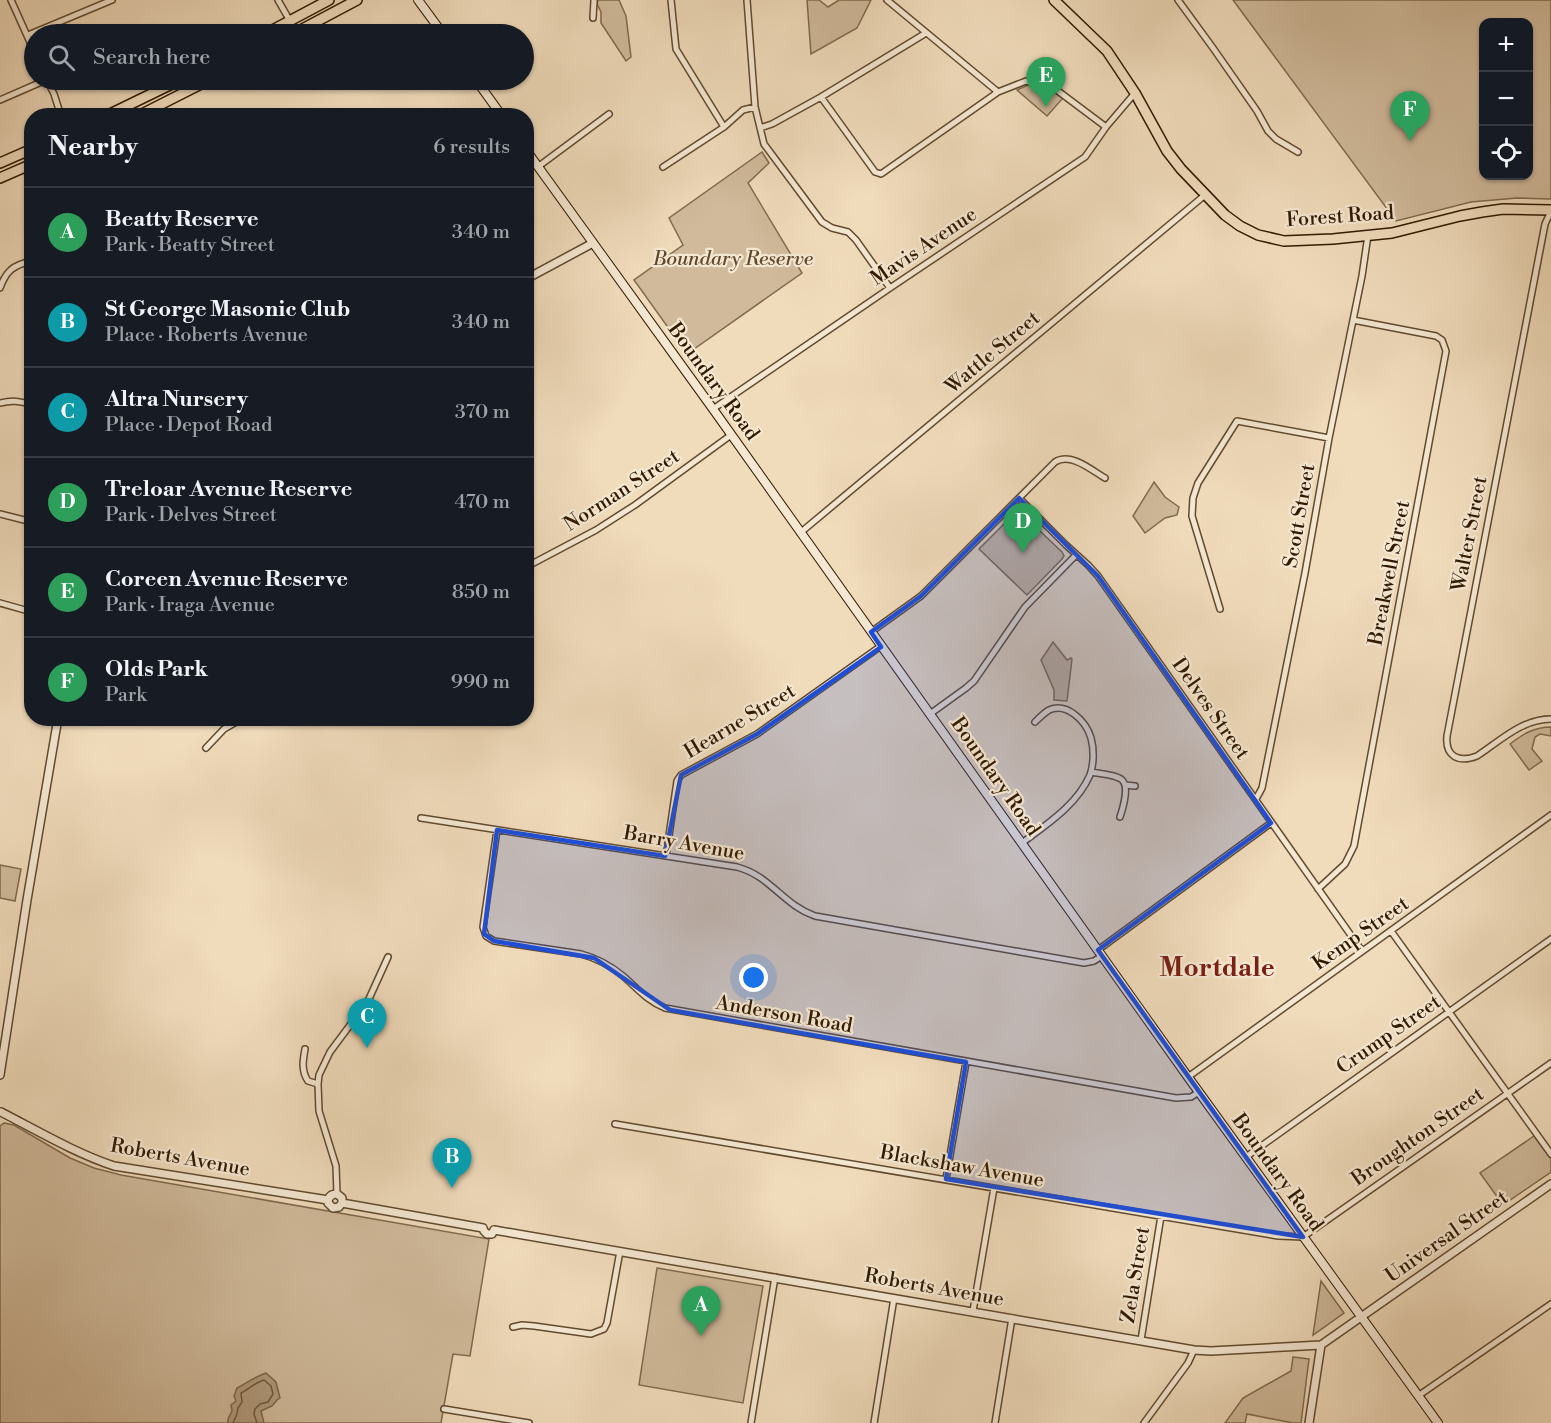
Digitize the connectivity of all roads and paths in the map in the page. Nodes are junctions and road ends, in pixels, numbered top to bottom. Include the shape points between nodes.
1 (11, 0) edge
2 (112, 0) edge
3 (278, 0) edge
4 (329, 0) edge
5 (357, 0) edge
6 (418, 0) edge
7 (594, 0) edge
8 (671, 0) edge
9 (747, 0) edge
10 (887, 0) edge
11 (1178, 0) edge
12 (1055, 2) edge
13 (593, 18) dead end
14 (290, 21) junction
15 (54, 24) edge
16 (284, 24) edge
17 (312, 24) edge
18 (436, 24) edge
19 (24, 27) edge
20 (926, 33) junction
21 (24, 90) edge
22 (52, 90) edge
23 (160, 90) edge
24 (191, 90) edge
25 (483, 90) edge
26 (998, 92) junction
27 (1134, 93) junction
28 (821, 97) junction
29 (142, 99) junction
30 (0, 100) edge
31 (755, 107) junction
32 (58, 108) edge
33 (123, 108) edge
34 (146, 108) edge
35 (157, 108) edge
36 (496, 108) edge
37 (609, 114) dead end
38 (1106, 127) junction
39 (724, 128) junction
40 (760, 128) junction
41 (24, 152) edge
42 (1298, 152) dead end
43 (534, 161) edge
44 (0, 163) edge
45 (538, 166) junction
46 (663, 167) dead end
47 (24, 168) edge
48 (0, 178) edge
49 (1205, 195) junction
50 (1551, 210) edge
51 (1368, 236) junction
52 (593, 243) junction
53 (24, 264) edge
54 (534, 275) edge
55 (0, 288) edge
56 (890, 288) junction
57 (1353, 320) junction
58 (24, 402) edge
59 (0, 404) edge
60 (713, 409) junction
61 (731, 435) junction
62 (1329, 438) junction
63 (1105, 478) dead end
64 (1018, 498) junction
65 (0, 514) edge
66 (24, 520) edge
67 (800, 532) junction
68 (1076, 555) junction
69 (534, 563) edge
70 (0, 603) edge
71 (1220, 609) dead end
72 (24, 610) edge
73 (871, 632) junction
74 (881, 646) junction
75 (930, 714) junction
76 (1551, 719) edge
77 (1035, 722) dead end
78 (57, 726) edge
79 (229, 726) edge
80 (206, 748) dead end
81 (1091, 772) junction
82 (1125, 785) junction
83 (1135, 786) dead end
84 (1256, 799) junction
85 (1551, 815) edge
86 (1120, 817) dead end
87 (421, 818) dead end
88 (1271, 823) junction
89 (497, 830) junction
90 (1022, 843) junction
91 (666, 856) junction
92 (1318, 889) junction
93 (1391, 932) junction
94 (1551, 939) edge
95 (1362, 951) junction
96 (1100, 953) junction
97 (388, 957) dead end
98 (1449, 1011) junction
99 (305, 1049) dead end
100 (966, 1062) junction
101 (1551, 1063) edge
102 (0, 1075) edge
103 (1188, 1077) junction
104 (318, 1084) junction
105 (1199, 1092) junction
106 (1508, 1093) junction
107 (0, 1104) edge
108 (1, 1114) edge
109 (615, 1124) dead end
110 (1551, 1154) edge
111 (1246, 1157) junction
112 (946, 1179) junction
113 (1551, 1184) edge
114 (994, 1188) junction
115 (337, 1194) junction
116 (328, 1200) junction
117 (342, 1203) junction
118 (1161, 1216) junction
119 (1303, 1237) junction
120 (620, 1251) junction
121 (775, 1277) junction
122 (894, 1298) junction
123 (1551, 1304) edge
124 (973, 1311) junction
125 (1361, 1317) junction
126 (1012, 1318) junction
127 (513, 1327) dead end
128 (1141, 1340) junction
129 (1321, 1345) junction
130 (1194, 1350) junction
131 (1418, 1396) junction
132 (444, 1409) dead end
133 (513, 1422) edge
134 (529, 1423) edge
135 (751, 1423) edge
136 (874, 1423) edge
137 (995, 1423) edge
138 (1144, 1423) edge
139 (1309, 1423) edge
140 (1438, 1423) edge

1 - 19 street
2 - 15 street
3 - 14 street
4 - 14 main road
5 - 17 main road
6 - 18 main road
7 - 13 street
8 - 39 street via 676,50
9 - 31 street
10 - 20 street
11 - 42 street via 1268,131
12 - 27 main road, Forest Road via 1107,51
14 - 16 main road
20 - 26 street
20 - 28 street
21 - 30 street
22 - 32 street
23 - 29 main road
24 - 35 main road
25 - 36 main road
26 - 28 street via 881,174 875,172
26 - 38 street via 1026,81 1054,88
27 - 38 street, Mavis Avenue
27 - 49 main road, Forest Road via 1173,159
28 - 40 street
29 - 33 main road
29 - 34 street
31 - 39 street via 743,110
31 - 40 street
37 - 45 street
38 - 56 street, Mavis Avenue via 1085,157
39 - 46 street
40 - 56 street via 764,144 822,222 848,232
41 - 44 main road
43 - 45 main road, Boundary Road
45 - 52 main road, Boundary Road
47 - 48 main road
49 - 51 main road, Forest Road via 1240,226 1271,239
49 - 67 street, Wattle Street
50 - 51 main road, Forest Road via 1503,209
50 - 76 street, Walter Street via 1545,224 1447,745 1457,758 1471,758 1522,725
51 - 57 street, Scott Street
52 - 54 street
52 - 60 main road, Boundary Road
53 - 55 street via 12,268
56 - 60 street, Mavis Avenue
57 - 62 street, Scott Street
57 - 92 street, Breakwell Street via 1436,336 1446,351 1354,846 1346,864
58 - 59 street
60 - 61 main road, Boundary Road
61 - 67 main road, Boundary Road
61 - 69 street, Norman Street via 635,505
62 - 71 street via 1237,421 1198,483 1191,516
62 - 84 street, Scott Street via 1262,788
63 - 64 street via 1062,458
64 - 68 street, Delves Street
64 - 73 street via 918,600
65 - 66 street
67 - 73 main road, Boundary Road
68 - 75 street via 1025,607 974,681
68 - 84 street, Delves Street via 1098,576
70 - 72 street
73 - 74 main road, Boundary Road
74 - 75 main road, Boundary Road
74 - 91 street, Hearne Street via 757,734 681,776 677,781
75 - 90 main road, Boundary Road
77 - 81 street via 1052,709 1072,713 1091,737
78 - 102 street
79 - 80 street
81 - 82 street via 1119,778
81 - 90 street via 1067,807
82 - 83 street
82 - 86 street
84 - 88 street, Delves Street
85 - 93 street, Kemp Street
87 - 89 street, Barry Avenue
88 - 92 street, Delves Street
88 - 96 street
89 - 91 street, Barry Avenue
89 - 100 street, Anderson Road via 483,927 491,940 594,958 624,976 652,1002 670,1010
90 - 96 main road, Boundary Road
91 - 96 street, Barry Avenue via 752,871 794,906 815,916 1084,963 1094,961
92 - 95 street, Delves Street
93 - 95 street, Kemp Street
93 - 98 street
94 - 98 street, Crump Street
95 - 103 street, Kemp Street
96 - 103 main road, Boundary Road
97 - 104 street via 368,1001 326,1059
98 - 106 street
98 - 111 street, Crump Street
99 - 104 street via 304,1074 308,1081
100 - 105 street, Anderson Road via 1176,1098 1188,1098
100 - 112 street
101 - 106 street, Broughton Street
103 - 105 main road, Boundary Road
104 - 115 street via 319,1111 336,1166
105 - 111 main road, Boundary Road
106 - 110 street
106 - 119 street, Broughton Street
107 - 108 street
108 - 116 street, Roberts Avenue via 114,1166
109 - 112 street, Blackshaw Avenue
111 - 119 main road, Boundary Road
112 - 114 street, Blackshaw Avenue
113 - 125 street, Universal Street
114 - 118 street, Blackshaw Avenue
114 - 124 street
115 - 116 street
115 - 117 street
116 - 117 street, Roberts Avenue via 330,1207
117 - 120 street, Roberts Avenue via 483,1228 490,1224 494,1230
118 - 119 street, Blackshaw Avenue
118 - 128 street, Zela Street
119 - 125 main road, Boundary Road
120 - 121 street, Roberts Avenue
120 - 127 street via 604,1329 591,1334
121 - 122 street, Roberts Avenue
121 - 135 street
122 - 124 street, Roberts Avenue
122 - 136 street
123 - 131 street
124 - 126 street, Roberts Avenue
125 - 129 street
125 - 131 main road, Boundary Road
126 - 128 street, Roberts Avenue
126 - 137 street
128 - 130 street, Roberts Avenue
129 - 130 street, Roberts Avenue
129 - 139 street
130 - 138 street
131 - 140 main road, Boundary Road
132 - 133 street
133 - 134 street

